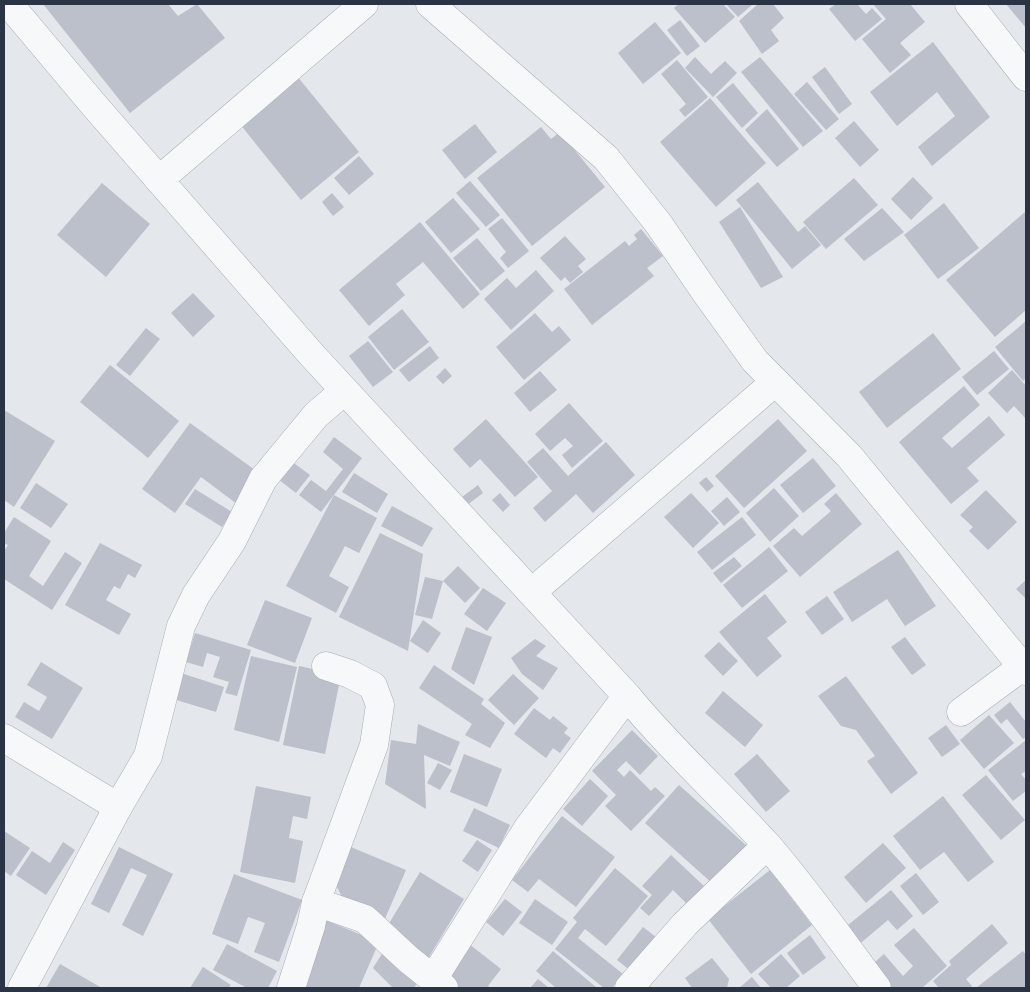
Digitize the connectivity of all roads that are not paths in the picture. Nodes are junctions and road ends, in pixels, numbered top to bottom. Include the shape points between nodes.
1 (9, 4) edge
2 (364, 4) edge
3 (430, 4) edge
4 (969, 4) edge
5 (1026, 77) edge
6 (159, 180) junction
7 (775, 382) junction
8 (344, 391) junction
9 (532, 592) junction
10 (326, 666) dead end
11 (1024, 669) edge
12 (627, 696) junction
13 (962, 712) dead end
14 (4, 738) edge
15 (118, 807) junction
16 (767, 845) junction
17 (316, 902) junction
18 (439, 983) edge
19 (22, 988) edge
20 (291, 988) edge
21 (629, 988) edge
22 (877, 988) edge

1 - 6 street
2 - 6 street
3 - 7 street via 606,158 658,223 755,361
4 - 5 street
6 - 8 street
7 - 9 street
7 - 11 street via 849,456
8 - 9 street
8 - 15 street via 316,415 263,479 240,526 196,595 181,626 148,756
9 - 12 street
10 - 17 street via 373,686 380,704 374,745
11 - 13 street
12 - 16 street via 656,731
12 - 18 street via 528,828
14 - 15 street
15 - 19 street
16 - 21 street via 686,924
16 - 22 street
17 - 18 street via 365,919
17 - 20 street

